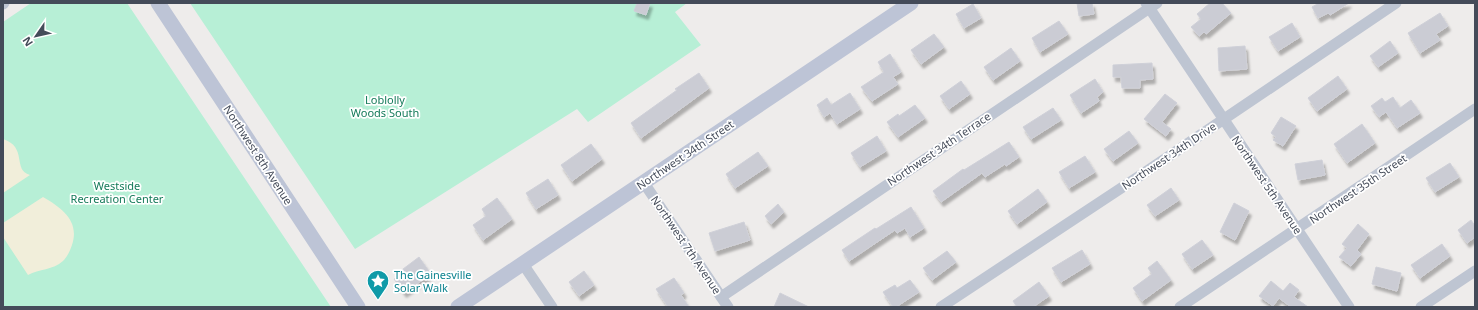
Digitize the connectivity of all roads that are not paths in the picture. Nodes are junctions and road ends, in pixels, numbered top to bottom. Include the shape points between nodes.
1 (158, 3) edge
2 (911, 3) edge
3 (1396, 3) edge
4 (1151, 5) edge
5 (1475, 109) edge
6 (1223, 120) junction
7 (644, 182) junction
8 (1297, 230) junction
9 (523, 264) junction
10 (1475, 271) edge
11 (721, 297) junction
12 (358, 307) edge
13 (458, 307) edge
14 (552, 307) edge
15 (728, 307) edge
16 (941, 307) edge
17 (1180, 307) edge
18 (1349, 307) edge
19 (1421, 307) edge

1 - 12 main road, Northwest 8th Avenue
2 - 7 main road, Northwest 34th Street
3 - 6 street, Northwest 34th Drive
4 - 6 street, Northwest 5th Avenue
4 - 11 street, Northwest 34th Terrace
5 - 8 street, Northwest 35th Street
6 - 8 street, Northwest 5th Avenue
6 - 16 street, Northwest 34th Drive
7 - 9 main road, Northwest 34th Street
7 - 11 street, Northwest 7th Avenue
8 - 17 street, Northwest 35th Street
8 - 18 street, Northwest 5th Avenue
9 - 13 main road, Northwest 34th Street
9 - 14 street
10 - 19 street
11 - 15 street, Northwest 7th Avenue

